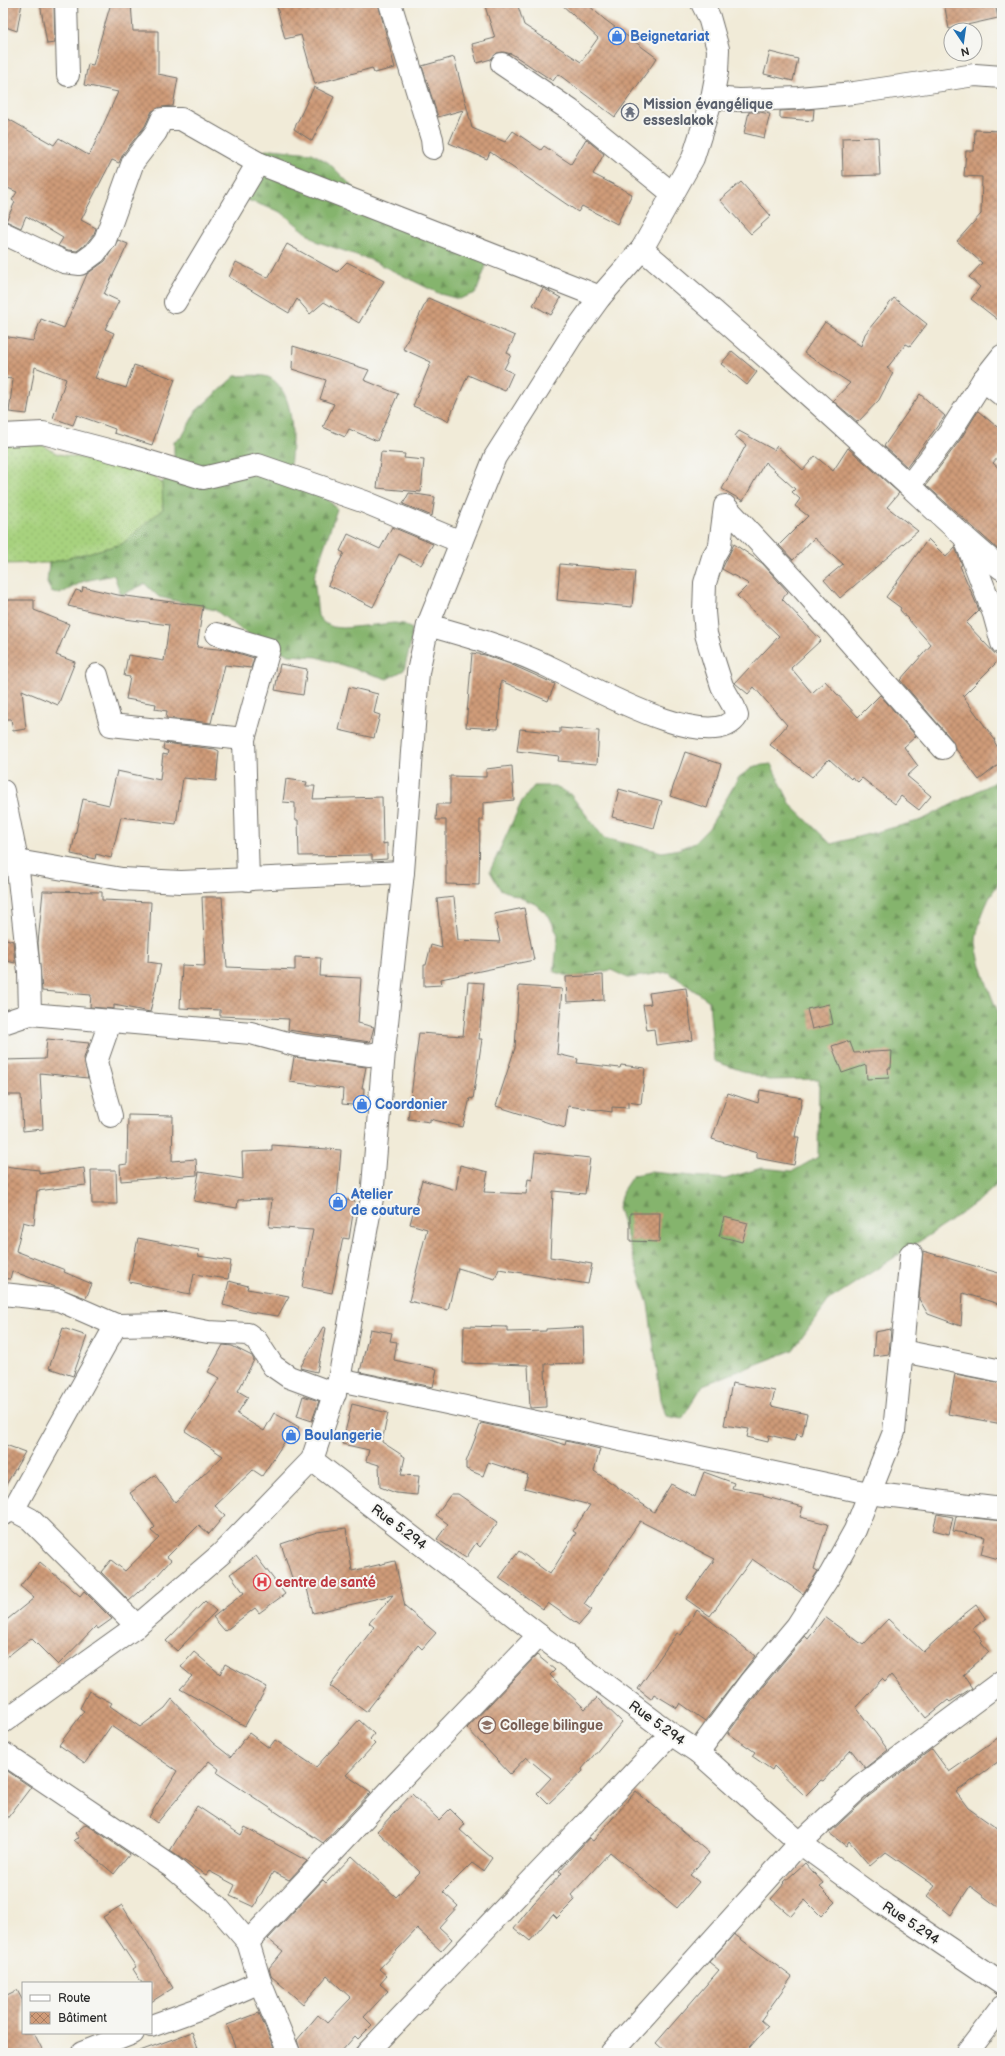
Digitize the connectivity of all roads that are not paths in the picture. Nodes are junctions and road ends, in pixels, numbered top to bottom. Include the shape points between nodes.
1 (66, 3) edge
2 (390, 3) edge
3 (702, 3) edge
4 (502, 64) dead end
5 (68, 75) dead end
6 (1002, 77) edge
7 (712, 98) junction
8 (433, 148) dead end
9 (258, 163) junction
10 (673, 194) junction
11 (3, 233) edge
12 (642, 249) junction
13 (600, 297) junction
14 (175, 302) dead end
15 (1002, 356) edge
16 (983, 380) junction
17 (1002, 395) edge
18 (3, 435) edge
19 (909, 486) junction
20 (966, 540) junction
21 (461, 542) junction
22 (1002, 569) edge
23 (428, 625) junction
24 (217, 634) dead end
25 (1002, 643) edge
26 (98, 675) dead end
27 (244, 739) junction
28 (943, 748) dead end
29 (3, 791) edge
30 (10, 861) edge
31 (403, 872) junction
32 (248, 880) junction
33 (30, 1014) junction
34 (110, 1022) junction
35 (3, 1023) edge
36 (384, 1051) junction
37 (111, 1116) dead end
38 (911, 1254) dead end
39 (3, 1294) edge
40 (116, 1325) junction
41 (902, 1350) junction
42 (1002, 1371) edge
43 (337, 1387) junction
44 (312, 1460) junction
45 (868, 1493) junction
46 (1002, 1509) edge
47 (8, 1512) edge
48 (137, 1626) junction
49 (539, 1635) junction
50 (1002, 1680) edge
51 (3, 1722) edge
52 (671, 1734) junction
53 (698, 1752) junction
54 (3, 1753) edge
55 (800, 1843) junction
56 (248, 1942) junction
57 (260, 1982) junction
58 (1002, 1984) edge
59 (1002, 2007) edge
60 (152, 2026) edge
61 (130, 2034) edge
62 (82, 2053) edge
63 (289, 2053) edge
64 (366, 2053) edge
65 (611, 2053) edge
66 (967, 2053) edge

1 - 5 street
2 - 8 street
3 - 7 street via 709,17 718,49
4 - 10 street via 570,110
6 - 7 street via 975,75 854,93 799,98
7 - 10 street via 693,158
9 - 11 street via 181,119 162,118 156,132 133,162 104,240 95,253 80,264 64,262
9 - 13 street
9 - 14 street
10 - 12 street
12 - 13 street
12 - 19 street via 764,354
13 - 21 street via 571,337 495,457
15 - 16 street
16 - 17 street
16 - 19 street via 950,432
18 - 21 street via 43,433 202,478 258,465 365,502
19 - 20 street
20 - 22 street
20 - 25 street via 994,614
21 - 23 street
23 - 28 street via 490,643 543,663 630,707 670,722 716,730 725,727 732,723 736,716 722,686 710,648 704,612 706,583 713,557 720,545 725,506 803,589
23 - 31 street via 418,672
24 - 27 street via 269,649
26 - 27 street via 111,725
27 - 32 street
29 - 30 street
30 - 32 street via 122,879 181,882
30 - 33 street via 29,972
31 - 32 street
31 - 36 street
33 - 34 street
33 - 35 street
34 - 36 street via 176,1025 251,1033 295,1045 370,1055
34 - 37 street via 96,1062
36 - 43 street via 372,1198
38 - 41 street
39 - 40 street via 59,1300
40 - 43 street via 167,1324 208,1332 248,1334 256,1340 273,1366 289,1377
40 - 47 street
41 - 42 street
41 - 45 street via 894,1432
43 - 44 street
43 - 45 street
44 - 48 street via 222,1553
44 - 49 street, Rue 5.294
45 - 46 street
45 - 53 street via 855,1530 797,1626 750,1682
47 - 48 street via 30,1519
48 - 51 street
49 - 52 street, Rue 5.294
49 - 56 street
50 - 55 street via 862,1786
52 - 53 street, Rue 5.294
52 - 64 street
53 - 55 street, Rue 5.294
54 - 56 street via 172,1867 216,1905
55 - 58 street, Rue 5.294 via 885,1905
55 - 65 street
56 - 57 street
57 - 60 street via 202,2008
57 - 63 street
59 - 66 street
61 - 62 street

